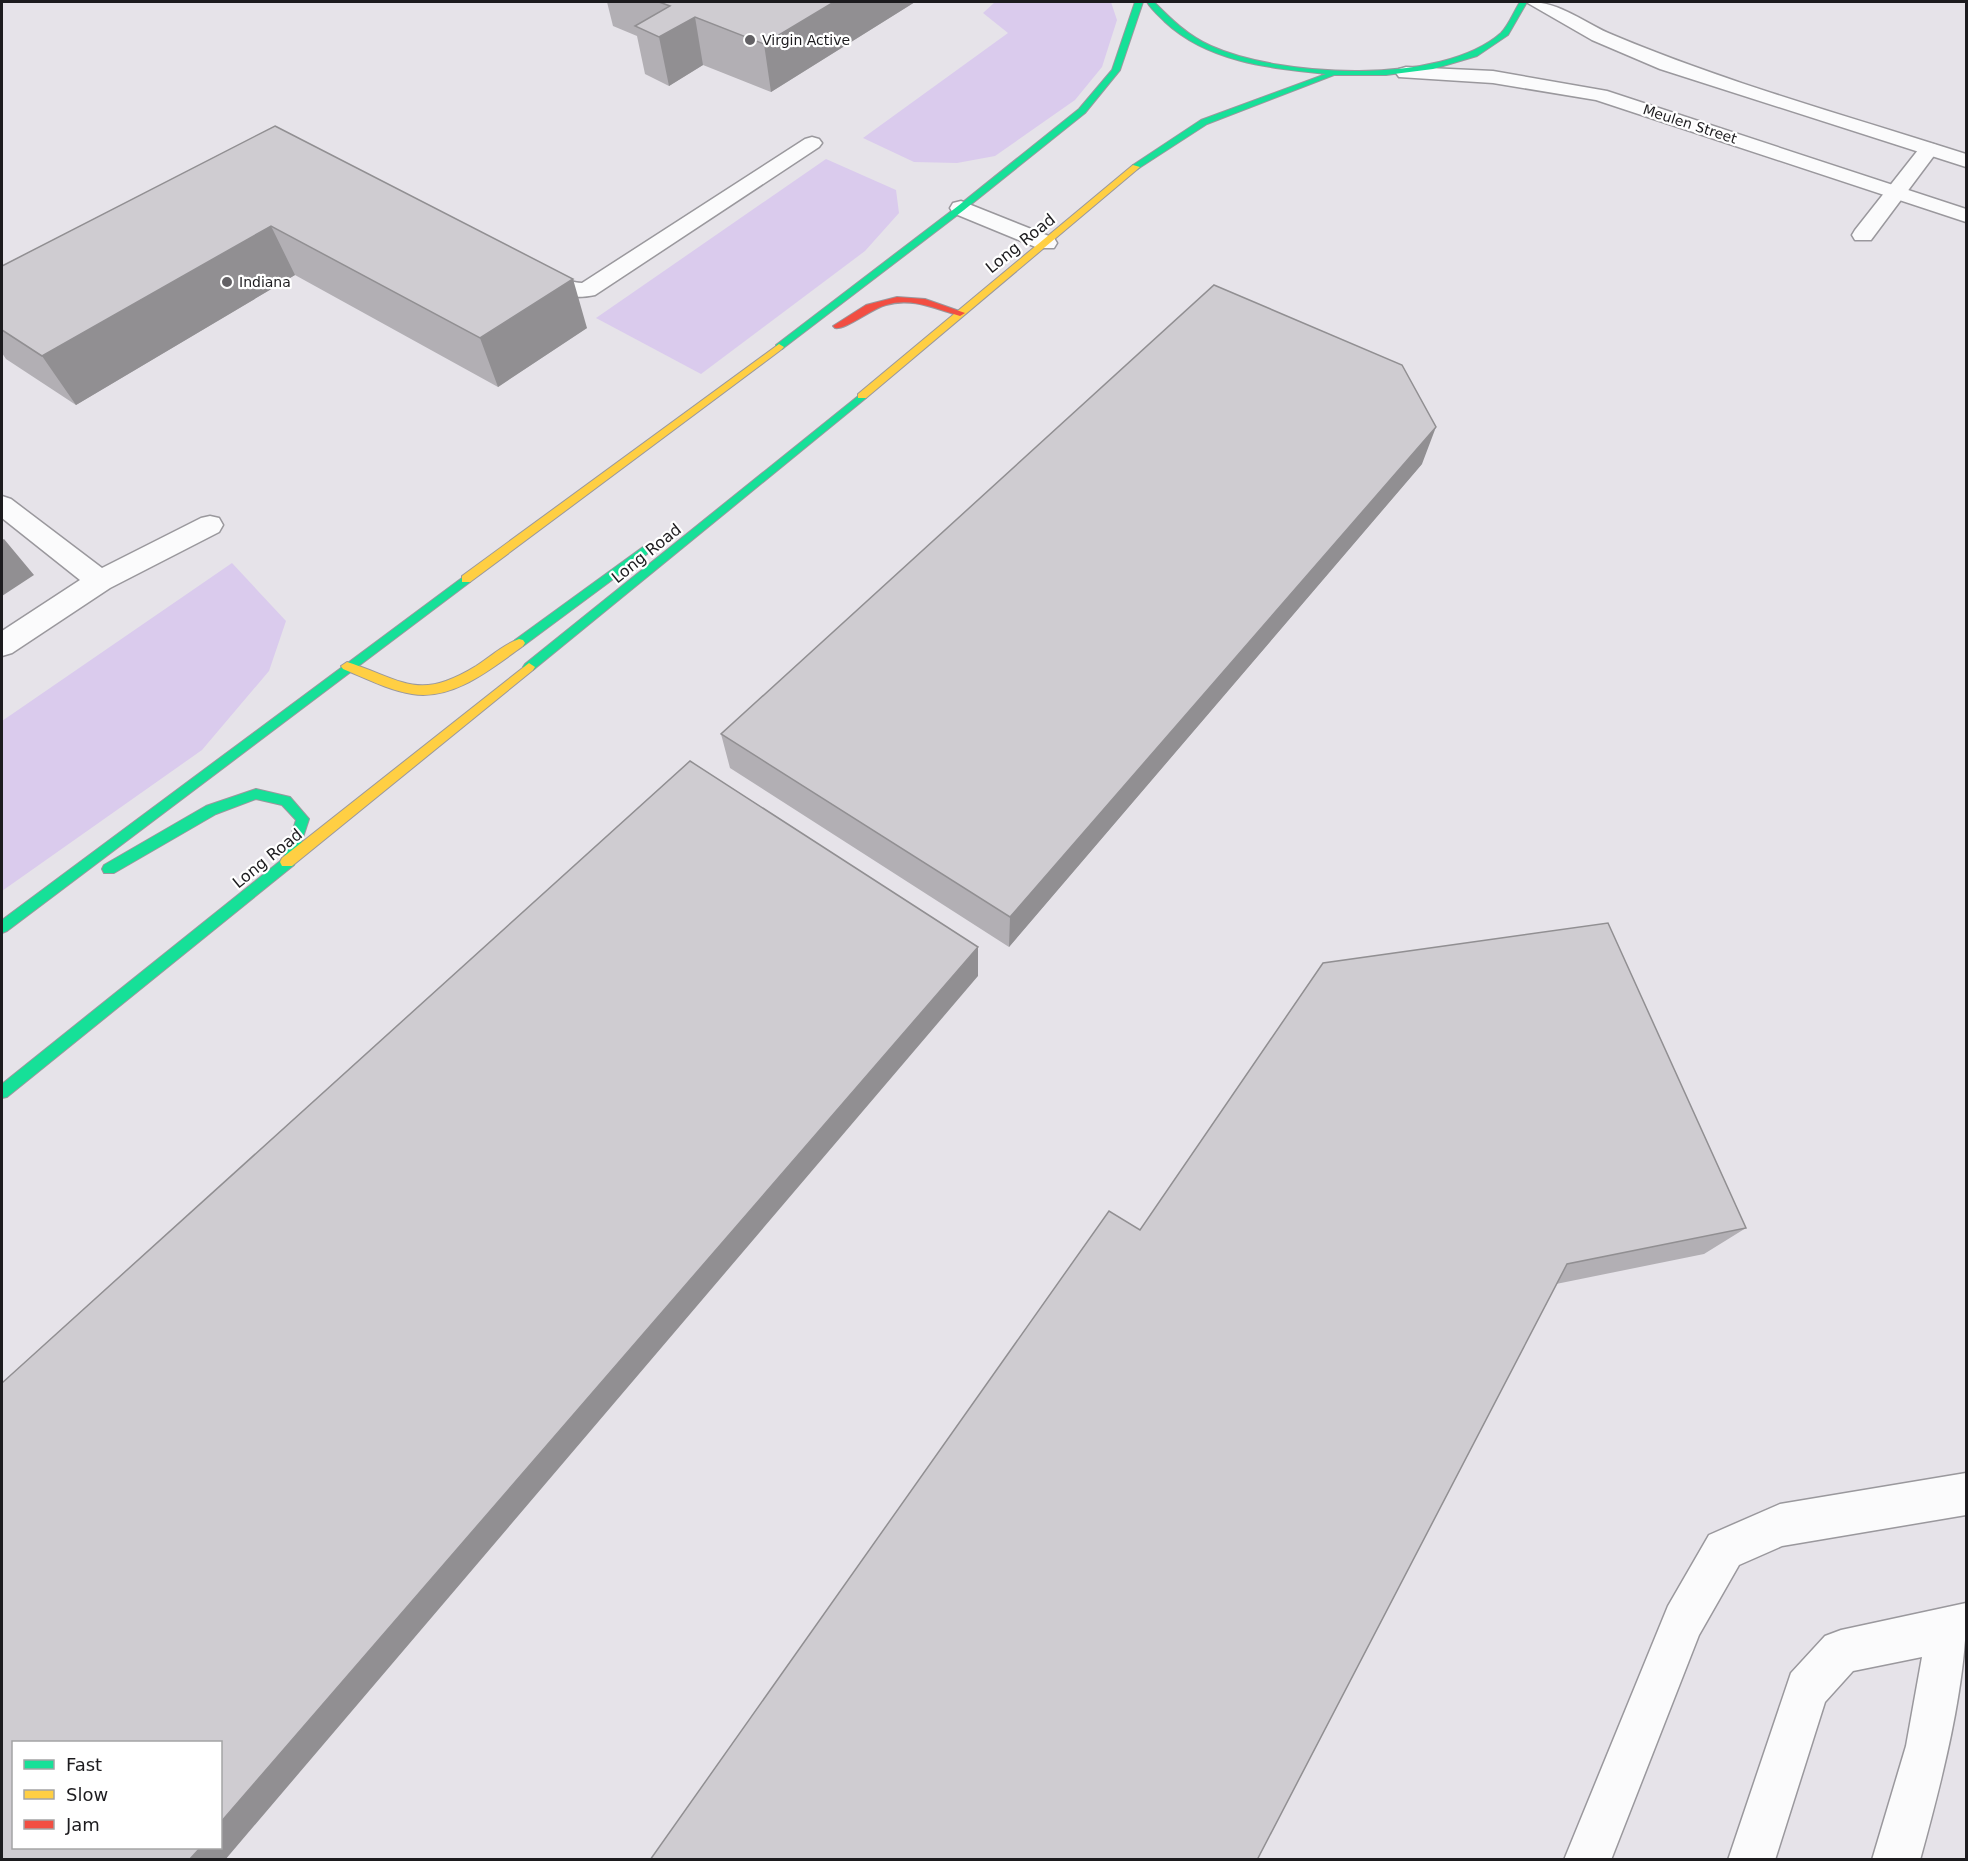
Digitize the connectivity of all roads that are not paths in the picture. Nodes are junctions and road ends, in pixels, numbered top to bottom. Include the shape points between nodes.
1 (1139, 2) edge
2 (1150, 2) edge
3 (1522, 2) edge
4 (1534, 2) edge
5 (1406, 73) junction
6 (1330, 75) junction
7 (812, 143) dead end
8 (1929, 149) junction
9 (1966, 161) edge
10 (1896, 192) junction
11 (961, 208) junction
12 (1966, 216) edge
13 (1863, 235) dead end
14 (1046, 243) junction
15 (516, 264) edge
16 (960, 313) junction
17 (830, 332) dead end
18 (729, 403) dead end
19 (669, 431) junction
20 (2, 505) edge
21 (720, 514) junction
22 (210, 525) dead end
23 (100, 581) junction
24 (2, 645) edge
25 (347, 666) junction
26 (289, 861) junction
27 (2, 929) edge
28 (2, 1092) edge
29 (1966, 1494) edge
30 (1957, 1627) edge
31 (1587, 1860) edge
32 (1751, 1860) edge
33 (1896, 1860) edge

1 - 11 street via 1116,70 1082,111
2 - 6 street via 1180,31 1228,55 1292,71
3 - 5 street via 1510,29 1495,42 1448,64
4 - 8 street via 1667,65
5 - 6 street
5 - 10 street, Meulen Street via 1493,77 1600,95
6 - 14 street, Long Road via 1204,122 1146,159
7 - 15 street via 587,290 564,290
8 - 9 street
8 - 10 street
10 - 12 street, Meulen Street
10 - 13 street
11 - 14 street
11 - 19 street
14 - 16 street, Long Road
16 - 17 street via 919,298 893,297 861,309
16 - 21 street, Long Road
18 - 19 street
19 - 25 street
20 - 23 street
21 - 25 street via 659,541 499,657 439,690 411,688
21 - 26 street, Long Road
22 - 23 street
23 - 24 street
25 - 27 street
26 - 27 street via 303,819 286,801 256,794 211,810
26 - 28 street, Long Road
29 - 31 street via 1780,1525 1724,1550 1683,1621
30 - 32 street via 1841,1652 1808,1689
30 - 33 street via 1929,1746

